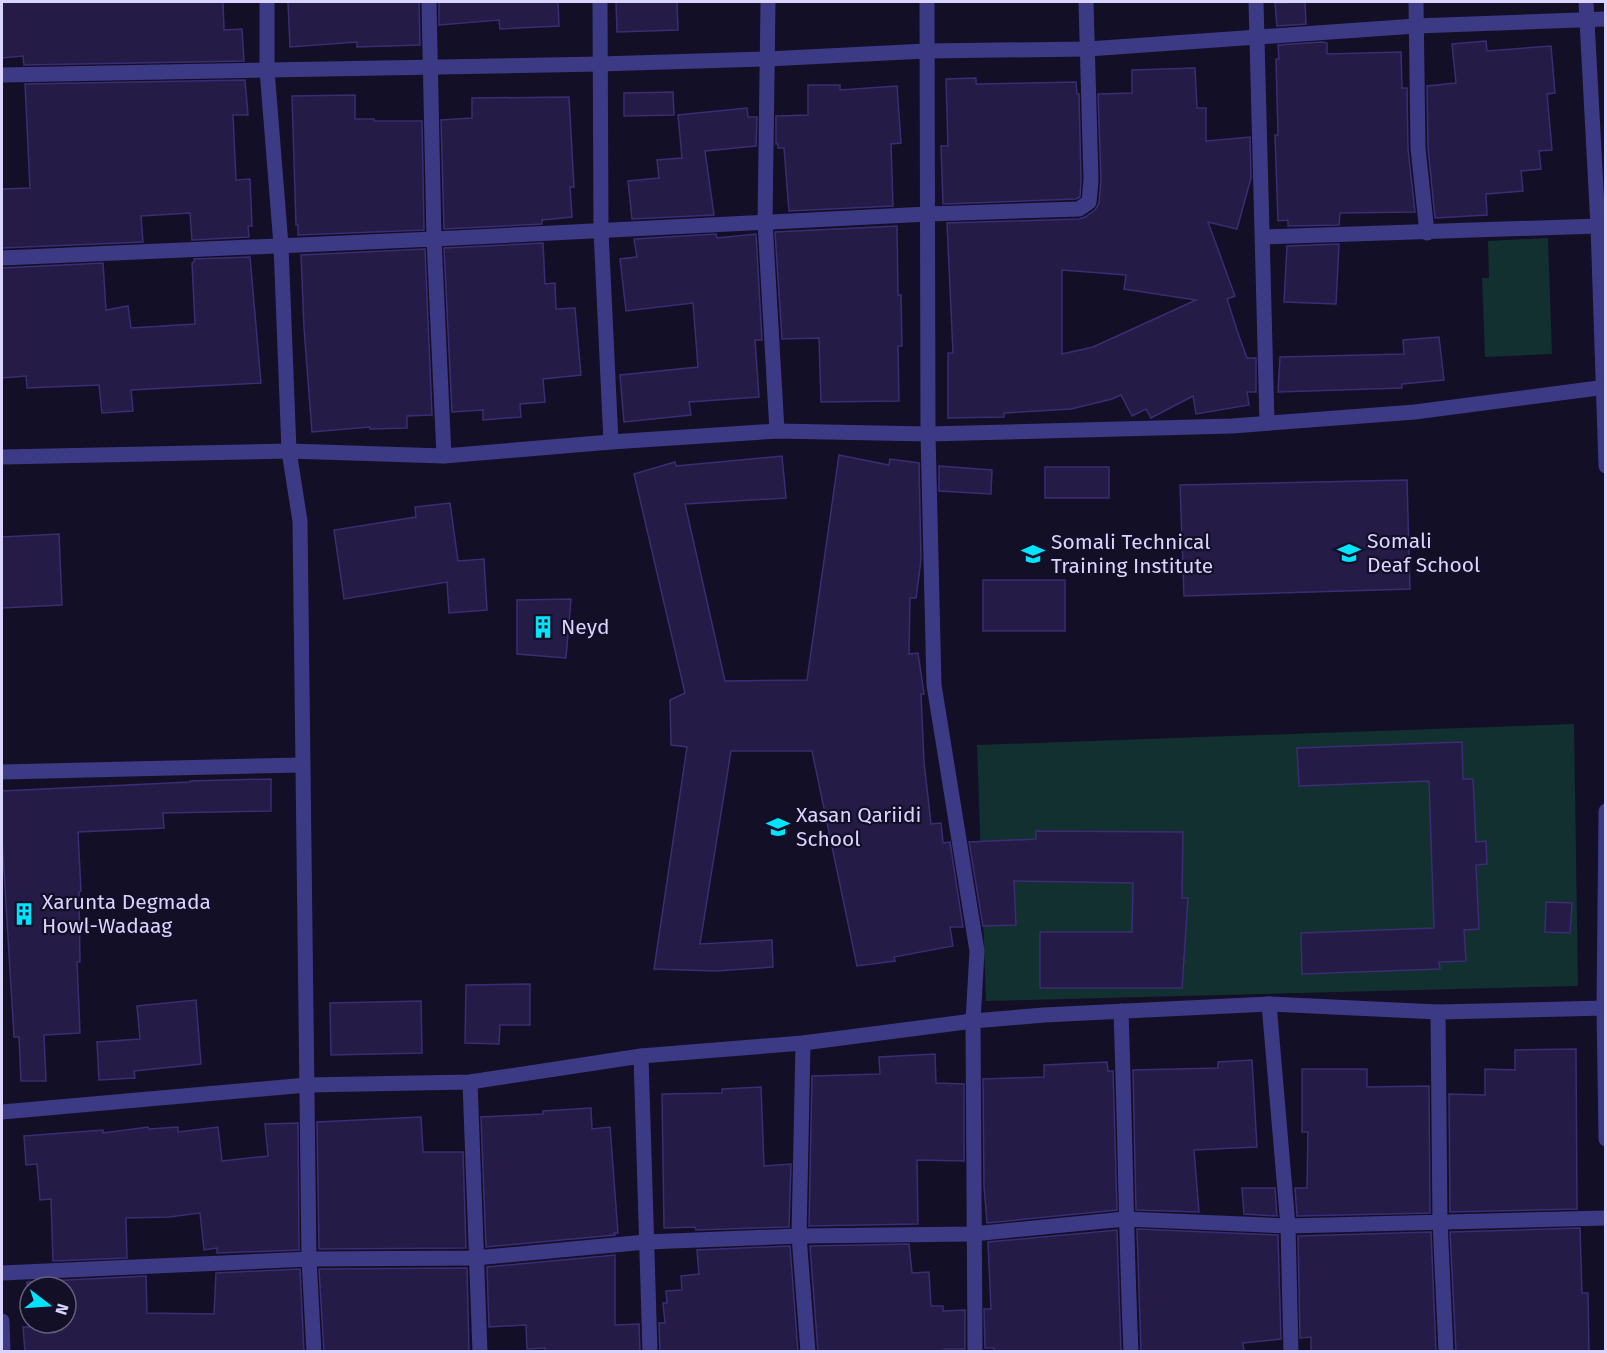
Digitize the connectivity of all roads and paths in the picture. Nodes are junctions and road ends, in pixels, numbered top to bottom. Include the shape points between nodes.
1 (267, 2) edge
2 (429, 2) edge
3 (600, 2) edge
4 (768, 2) edge
5 (927, 2) edge
6 (1086, 2) edge
7 (1256, 2) edge
8 (1416, 2) edge
9 (1586, 2) edge
10 (1605, 19) edge
11 (1587, 20) junction
12 (1416, 26) junction
13 (1256, 37) junction
14 (1088, 49) junction
15 (926, 51) junction
16 (767, 59) junction
17 (600, 64) junction
18 (430, 67) junction
19 (267, 70) junction
20 (2, 75) edge
21 (928, 214) junction
22 (765, 222) junction
23 (1598, 226) junction
24 (601, 231) junction
25 (1427, 233) junction
26 (1263, 237) junction
27 (434, 239) junction
28 (280, 245) junction
29 (2, 258) edge
30 (1604, 387) edge
31 (1267, 423) junction
32 (777, 431) junction
33 (928, 434) junction
34 (611, 442) junction
35 (289, 451) junction
36 (444, 456) junction
37 (2, 457) edge
38 (1605, 466) edge
39 (302, 765) junction
40 (2, 772) edge
41 (1605, 811) edge
42 (1269, 1004) junction
43 (1605, 1008) edge
44 (1121, 1011) junction
45 (1438, 1012) junction
46 (973, 1021) junction
47 (803, 1043) junction
48 (641, 1056) junction
49 (470, 1082) junction
50 (307, 1085) junction
51 (2, 1112) edge
52 (1605, 1139) edge
53 (1125, 1218) junction
54 (1605, 1218) edge
55 (1440, 1221) junction
56 (1288, 1226) junction
57 (974, 1234) junction
58 (799, 1236) junction
59 (646, 1242) junction
60 (475, 1258) junction
61 (309, 1259) junction
62 (2, 1273) edge
63 (2, 1321) edge
64 (3, 1352) edge
65 (314, 1352) edge
66 (480, 1352) edge
67 (650, 1352) edge
68 (808, 1352) edge
69 (975, 1352) edge
70 (1131, 1352) edge
71 (1291, 1352) edge
72 (1446, 1352) edge

1 - 19 street
2 - 18 street
3 - 17 street
4 - 16 street
5 - 15 street
6 - 14 street
7 - 13 street
8 - 12 street
9 - 11 street
10 - 11 street
11 - 12 street
11 - 23 street
12 - 13 street
12 - 25 street via 1418,148
13 - 14 street
13 - 26 street
14 - 15 street
14 - 21 street via 1089,202 1079,209
15 - 16 street
15 - 21 street
16 - 17 street
16 - 22 street
17 - 18 street
17 - 24 street
18 - 19 street
18 - 27 street
19 - 20 street
19 - 28 street
21 - 22 street
21 - 33 street
22 - 24 street
22 - 32 street
23 - 25 street
23 - 30 street
24 - 27 street
24 - 34 street
25 - 26 street
26 - 31 street
27 - 28 street
27 - 36 street
28 - 29 street
28 - 35 street
30 - 31 street via 1415,412
30 - 38 street
31 - 33 street
32 - 33 street
32 - 34 street
33 - 46 street via 934,685 977,951
34 - 36 street
35 - 36 street
35 - 37 street
35 - 39 street via 300,521
39 - 40 street
39 - 50 street
41 - 43 street
42 - 44 street
42 - 45 street
42 - 56 street
43 - 45 street
43 - 52 street
44 - 46 street
44 - 53 street
45 - 55 street
46 - 47 street
46 - 57 street
47 - 48 street
47 - 58 street
48 - 49 street
48 - 59 street
49 - 50 street
49 - 60 street
50 - 51 street
50 - 61 street
53 - 56 street
53 - 57 street
53 - 70 street
54 - 55 street
55 - 56 street
55 - 72 street
56 - 71 street
57 - 58 street
57 - 69 street
58 - 59 street
58 - 68 street
59 - 60 street
59 - 67 street
60 - 61 street
60 - 66 street
61 - 62 street
61 - 65 street
63 - 64 street

